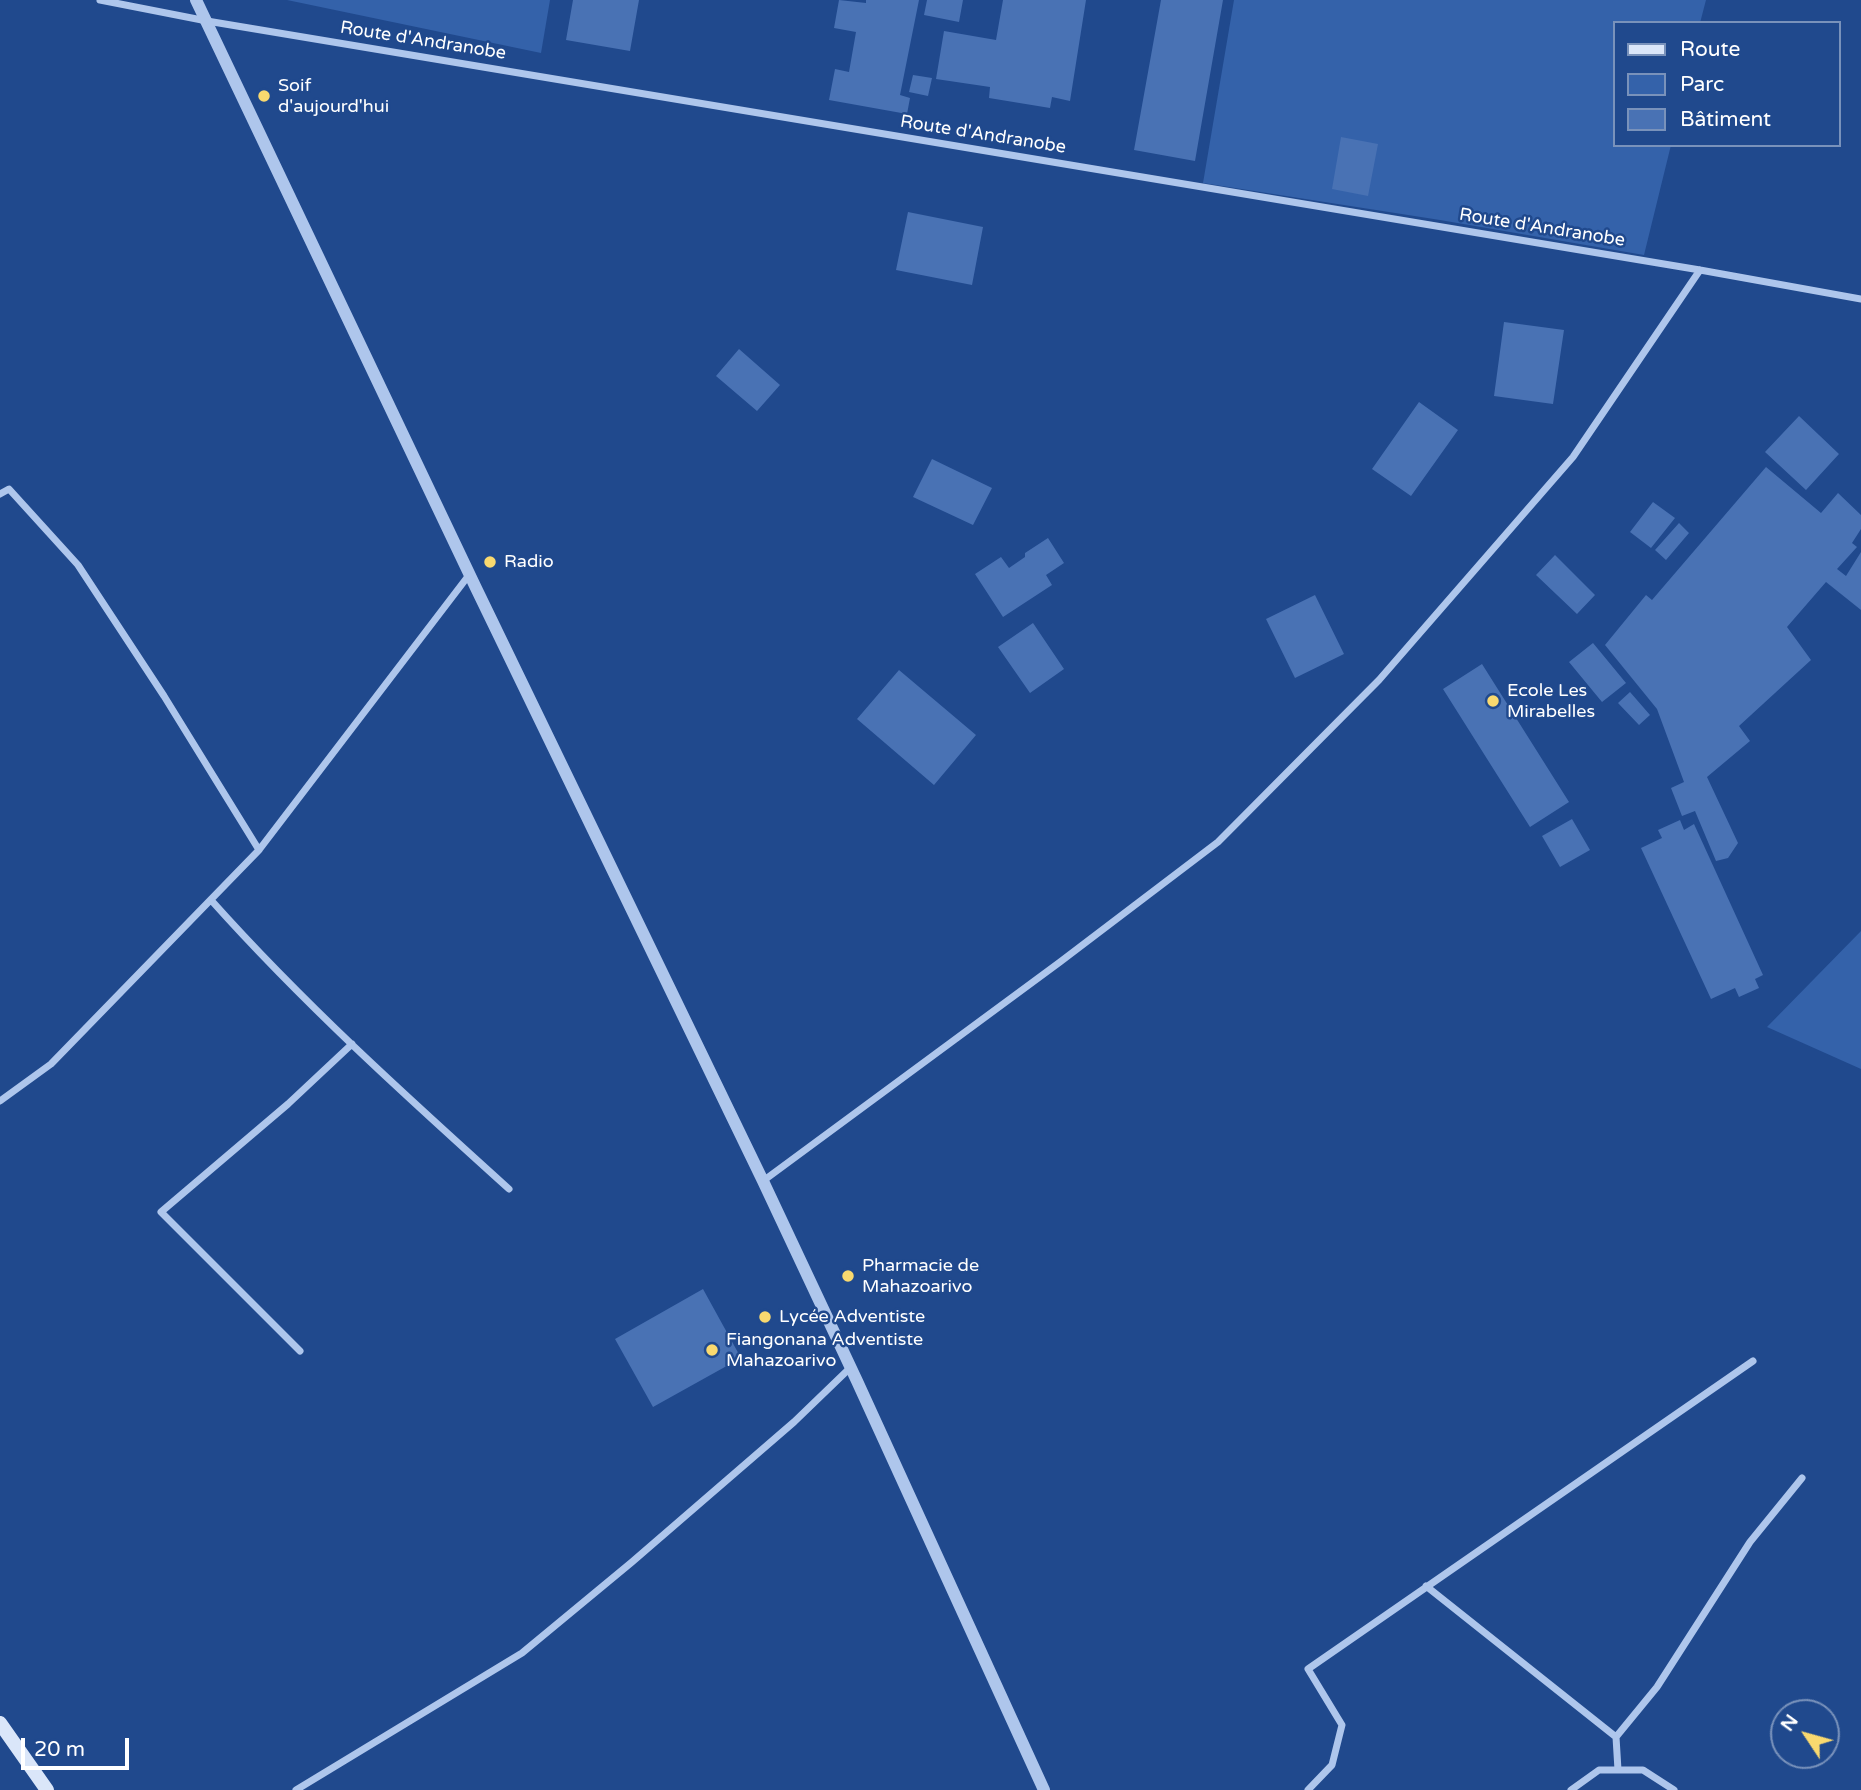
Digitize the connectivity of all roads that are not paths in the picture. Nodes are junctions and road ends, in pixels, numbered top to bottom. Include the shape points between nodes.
1 (100, 0) edge
2 (196, 0) edge
3 (207, 21) junction
4 (1700, 270) junction
5 (1861, 299) edge
6 (0, 494) edge
7 (470, 575) junction
8 (258, 849) junction
9 (211, 900) junction
10 (352, 1044) junction
11 (0, 1101) edge
12 (763, 1181) junction
13 (509, 1189) dead end
14 (300, 1351) dead end
15 (1753, 1361) dead end
16 (851, 1367) junction
17 (1802, 1478) dead end
18 (1426, 1586) junction
19 (0, 1724) edge
20 (1616, 1737) junction
21 (1618, 1770) junction
22 (47, 1790) edge
23 (296, 1790) edge
24 (1044, 1790) edge
25 (1308, 1790) edge
26 (1571, 1790) edge
27 (1675, 1790) edge

1 - 3 street, Route d'Andranobe
2 - 3 street
3 - 4 street, Route d'Andranobe
3 - 7 street
4 - 5 street, Route d'Andranobe
4 - 12 street via 1573,457 1379,680 1218,842
6 - 8 street via 9,489 78,565
7 - 8 street
7 - 12 street
8 - 9 street
9 - 10 street
9 - 11 street via 51,1064
10 - 13 street
10 - 14 street via 160,1212
12 - 16 street
15 - 18 street
16 - 23 street via 794,1422 522,1653
16 - 24 street
17 - 20 street via 1750,1542 1657,1688
18 - 20 street
18 - 25 street via 1308,1669 1342,1725 1332,1765
19 - 22 main road
20 - 21 street
21 - 26 street via 1599,1770
21 - 27 street via 1643,1770

